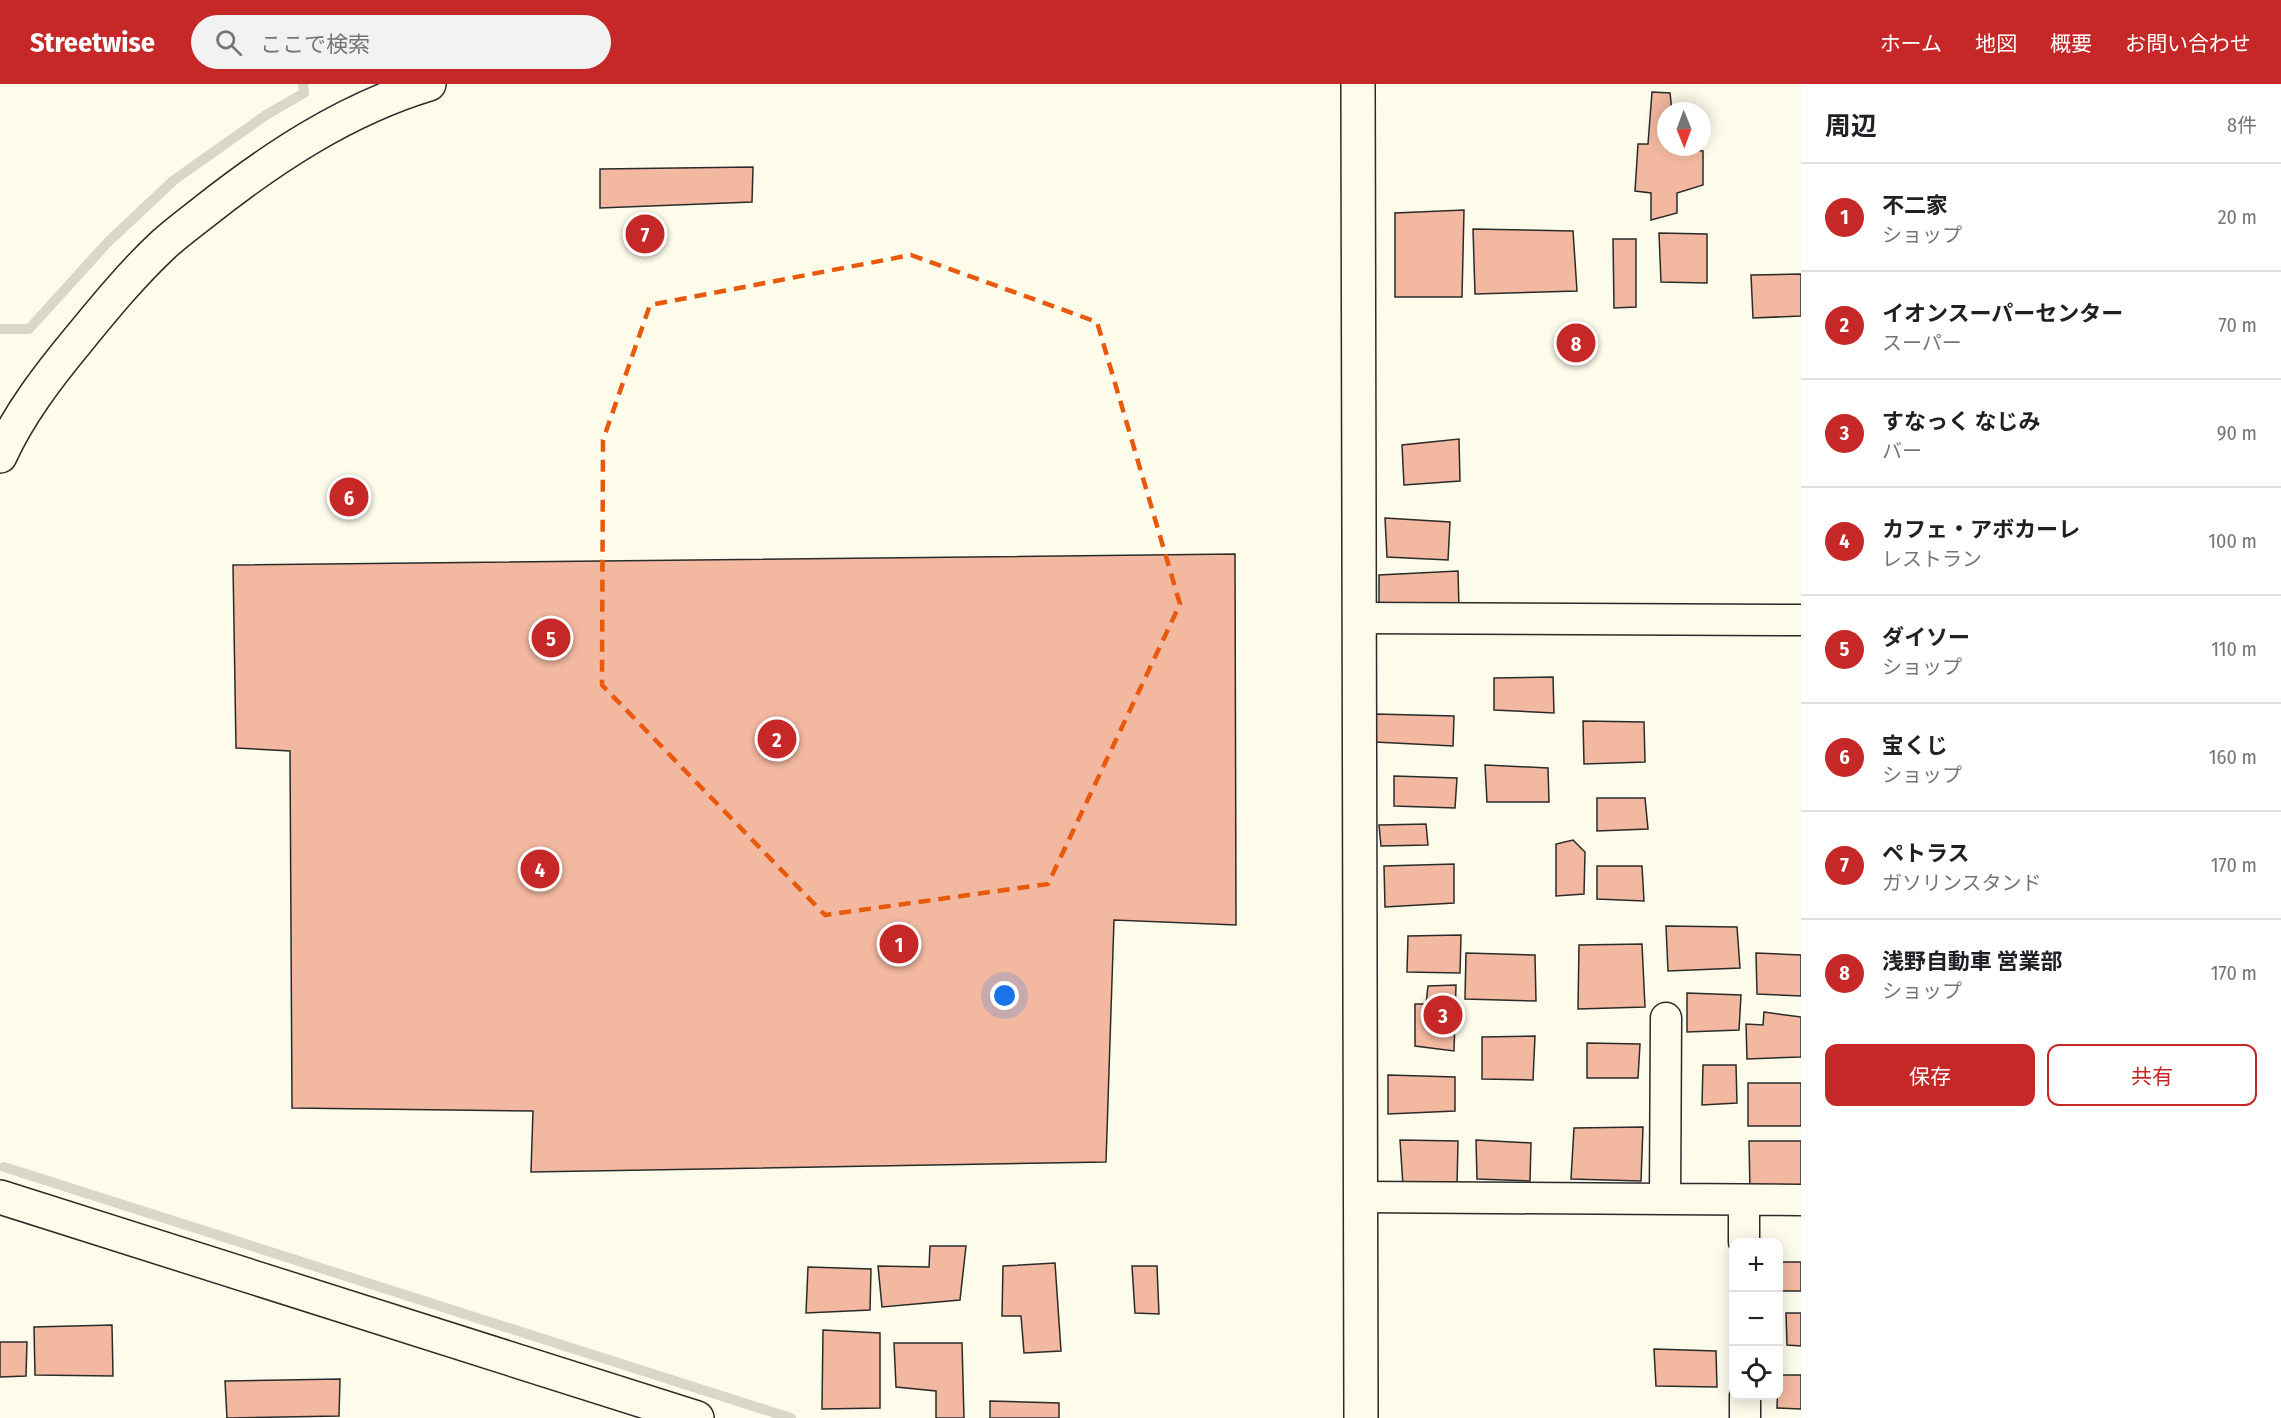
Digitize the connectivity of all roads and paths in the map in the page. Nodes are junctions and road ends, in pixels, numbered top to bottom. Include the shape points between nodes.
1 (429, 84) edge
2 (1358, 84) edge
3 (0, 456) edge
4 (1360, 618) junction
5 (1801, 620) edge
6 (1666, 1018) dead end
7 (0, 1197) edge
8 (1361, 1197) junction
9 (1665, 1199) junction
10 (1744, 1200) junction
11 (1801, 1200) edge
12 (1744, 1238) edge
13 (1744, 1400) edge
14 (697, 1418) edge
15 (1361, 1418) edge
16 (1745, 1418) edge

1 - 3 street via 400,93 318,132 236,186 163,245 108,303 56,367
2 - 4 street
4 - 5 street
4 - 8 street
6 - 9 street
7 - 14 street
8 - 9 street
8 - 15 street
9 - 10 street
10 - 11 street
10 - 12 street
13 - 16 street

